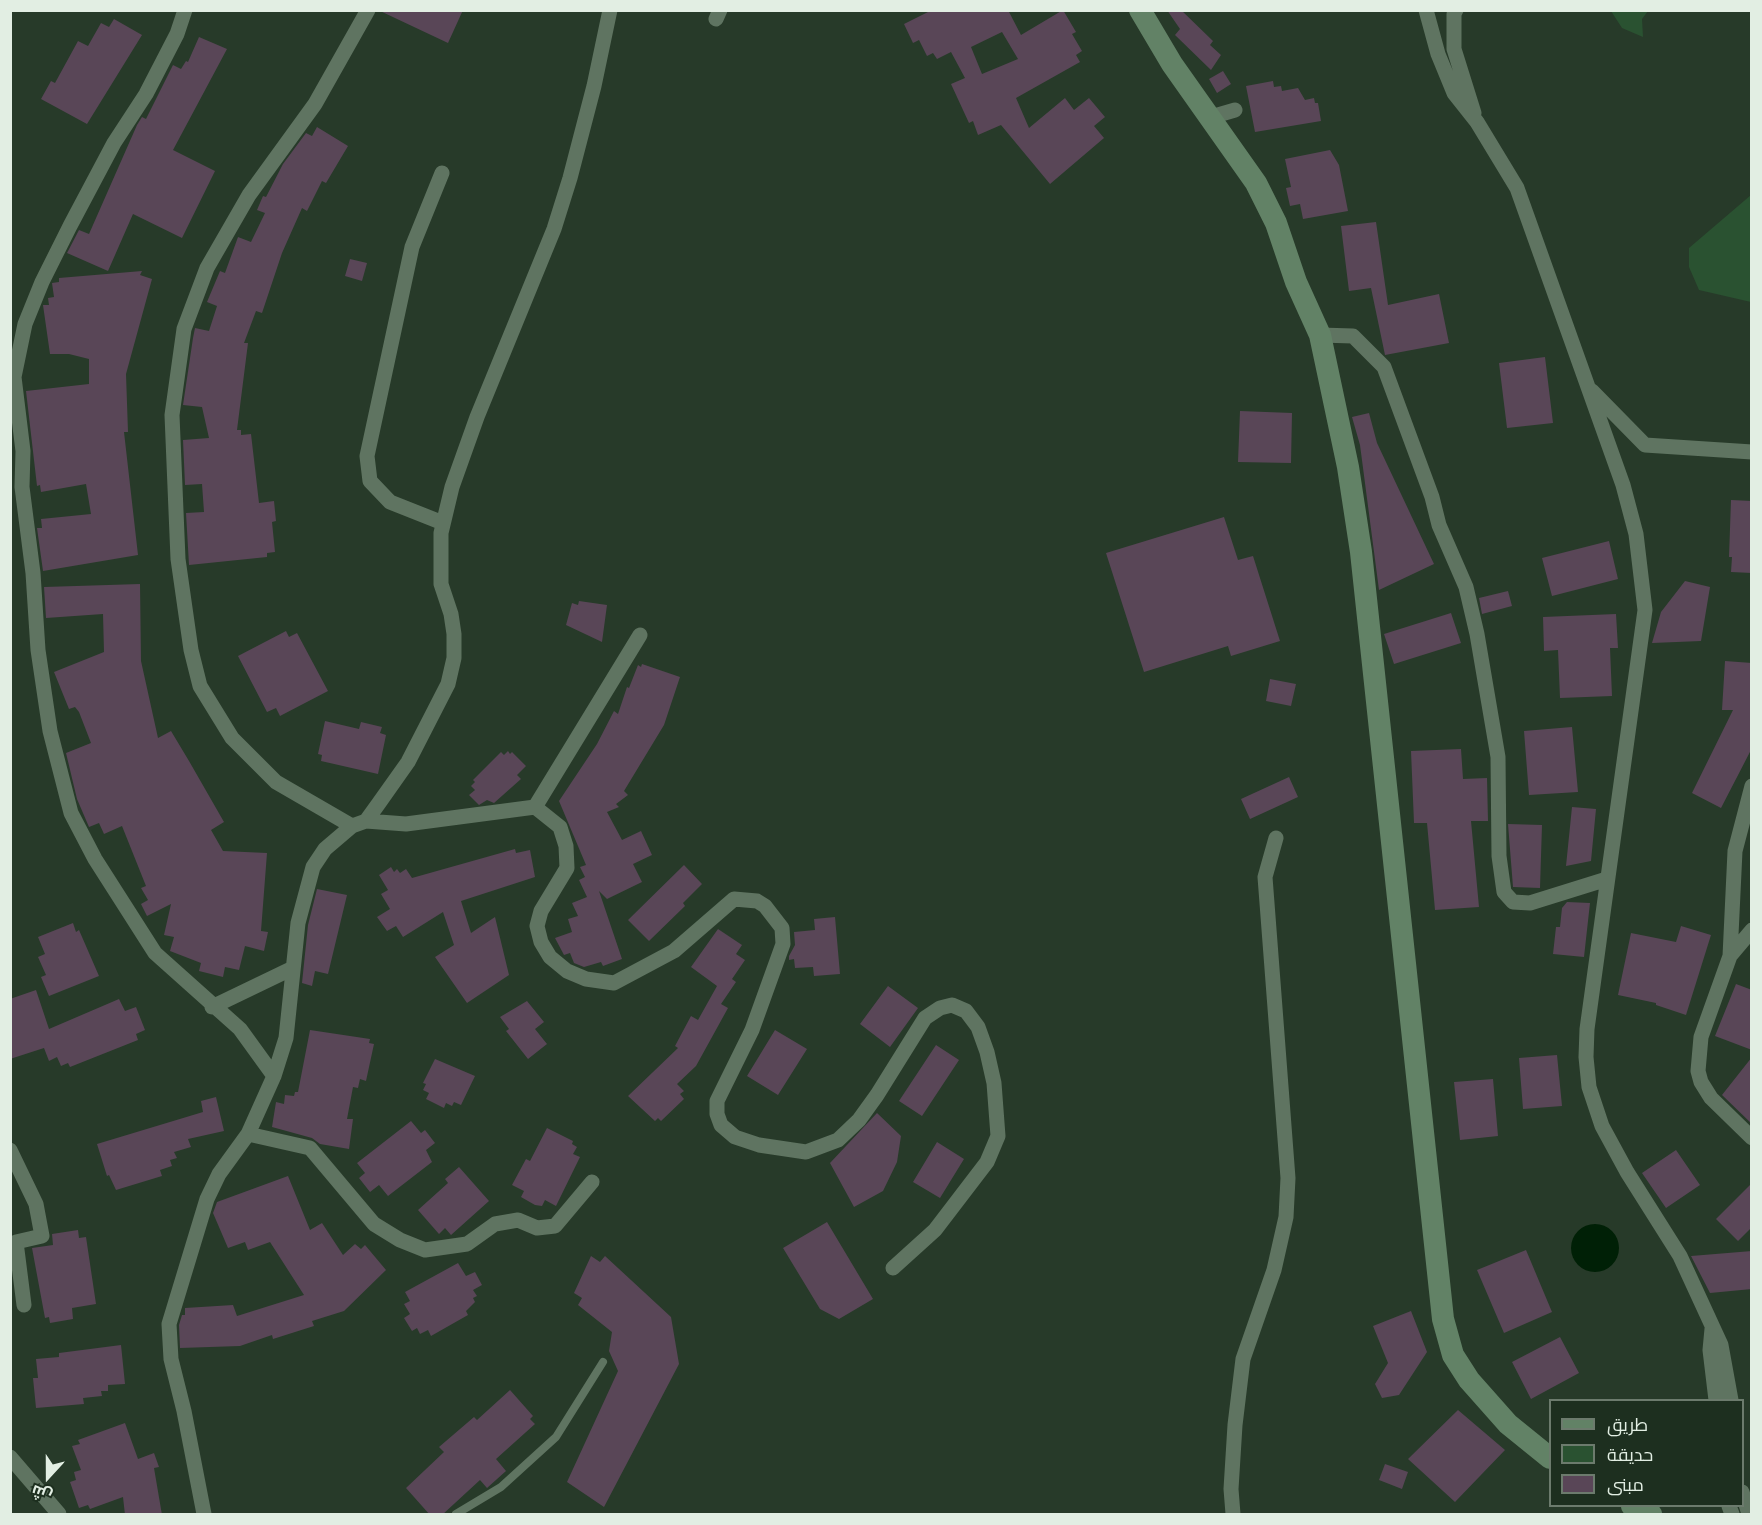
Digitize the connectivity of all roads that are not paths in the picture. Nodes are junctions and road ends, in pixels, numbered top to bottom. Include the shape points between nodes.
1 (185, 10) edge
2 (356, 10) edge
3 (368, 10) edge
4 (609, 10) edge
5 (1140, 10) edge
6 (1426, 10) edge
7 (1456, 10) edge
8 (353, 36) junction
9 (1234, 110) dead end
10 (1211, 117) junction
11 (1477, 122) junction
12 (442, 173) dead end
13 (1320, 336) junction
14 (1587, 387) junction
15 (1752, 452) edge
16 (16, 490) edge
17 (443, 524) junction
18 (640, 635) dead end
19 (1752, 786) edge
20 (535, 807) junction
21 (359, 824) junction
22 (1276, 838) dead end
23 (1607, 879) junction
24 (1752, 930) edge
25 (1730, 956) junction
26 (293, 968) junction
27 (212, 1007) junction
28 (274, 1076) junction
29 (248, 1134) junction
30 (1752, 1138) edge
31 (10, 1150) edge
32 (592, 1182) dead end
33 (893, 1268) dead end
34 (24, 1305) dead end
35 (1712, 1326) junction
36 (603, 1362) dead end
37 (1716, 1399) edge
38 (1731, 1399) edge
39 (1549, 1456) edge
40 (10, 1457) edge
41 (1744, 1495) edge
42 (1634, 1507) edge
43 (59, 1515) edge
44 (204, 1515) edge
45 (456, 1515) edge
46 (1233, 1515) edge
47 (1651, 1515) edge
48 (1749, 1515) edge

1 - 16 street via 177,34 146,94 114,143 25,324 14,377 23,451
2 - 8 street
3 - 8 street
4 - 17 street via 567,188 463,453
5 - 10 street via 1172,64
6 - 11 street via 1454,93
7 - 11 street via 1454,49
8 - 21 street via 315,104 249,195 207,268 184,329 172,415 178,559 191,650 201,686 232,738 276,782
9 - 10 street
10 - 13 street via 1256,183 1271,213
11 - 14 street via 1517,188
12 - 17 street via 412,247 367,456 370,481 390,502
13 - 23 street via 1353,336 1384,367 1442,534 1466,587 1498,757 1498,856 1504,892 1513,902 1530,903
13 - 39 street via 1348,467 1361,552 1443,1319 1453,1354 1469,1380 1508,1424
14 - 15 street via 1645,445
14 - 23 street via 1623,485 1636,534 1645,610
16 - 27 street via 33,573 38,650 50,731 71,813 95,860 155,953
17 - 21 street via 441,584 454,634 448,684 408,762
18 - 20 street
19 - 25 street via 1735,851
20 - 21 street via 406,824
20 - 33 street via 560,827 566,846 567,868 541,911 537,926 550,957 567,971 586,979 614,982 674,951 734,899 757,901 782,928 783,944 772,978 717,1101 721,1125 735,1137 776,1149 806,1152 838,1140 859,1120 925,1018 952,1005 966,1011 978,1027 987,1052 998,1136 987,1162 942,1221
21 - 26 street via 325,849 312,867 298,923
22 - 46 street via 1265,877 1288,1178 1286,1217 1274,1270 1243,1359 1234,1425
23 - 35 street via 1587,1029 1589,1087 1612,1148 1680,1256
24 - 25 street
25 - 30 street via 1701,1037 1698,1071 1711,1098
26 - 27 street
26 - 28 street via 286,1038
27 - 28 street via 240,1029
28 - 29 street
29 - 32 street via 310,1148 374,1224 425,1250 467,1244 495,1224 518,1220 537,1228 555,1226
29 - 44 street via 219,1174 207,1199 169,1324 171,1359
31 - 34 street via 36,1204 42,1236 16,1242
35 - 37 street via 1710,1350
35 - 38 street via 1721,1345
36 - 45 lane via 556,1437 501,1487
40 - 43 street
41 - 48 street
42 - 47 street

